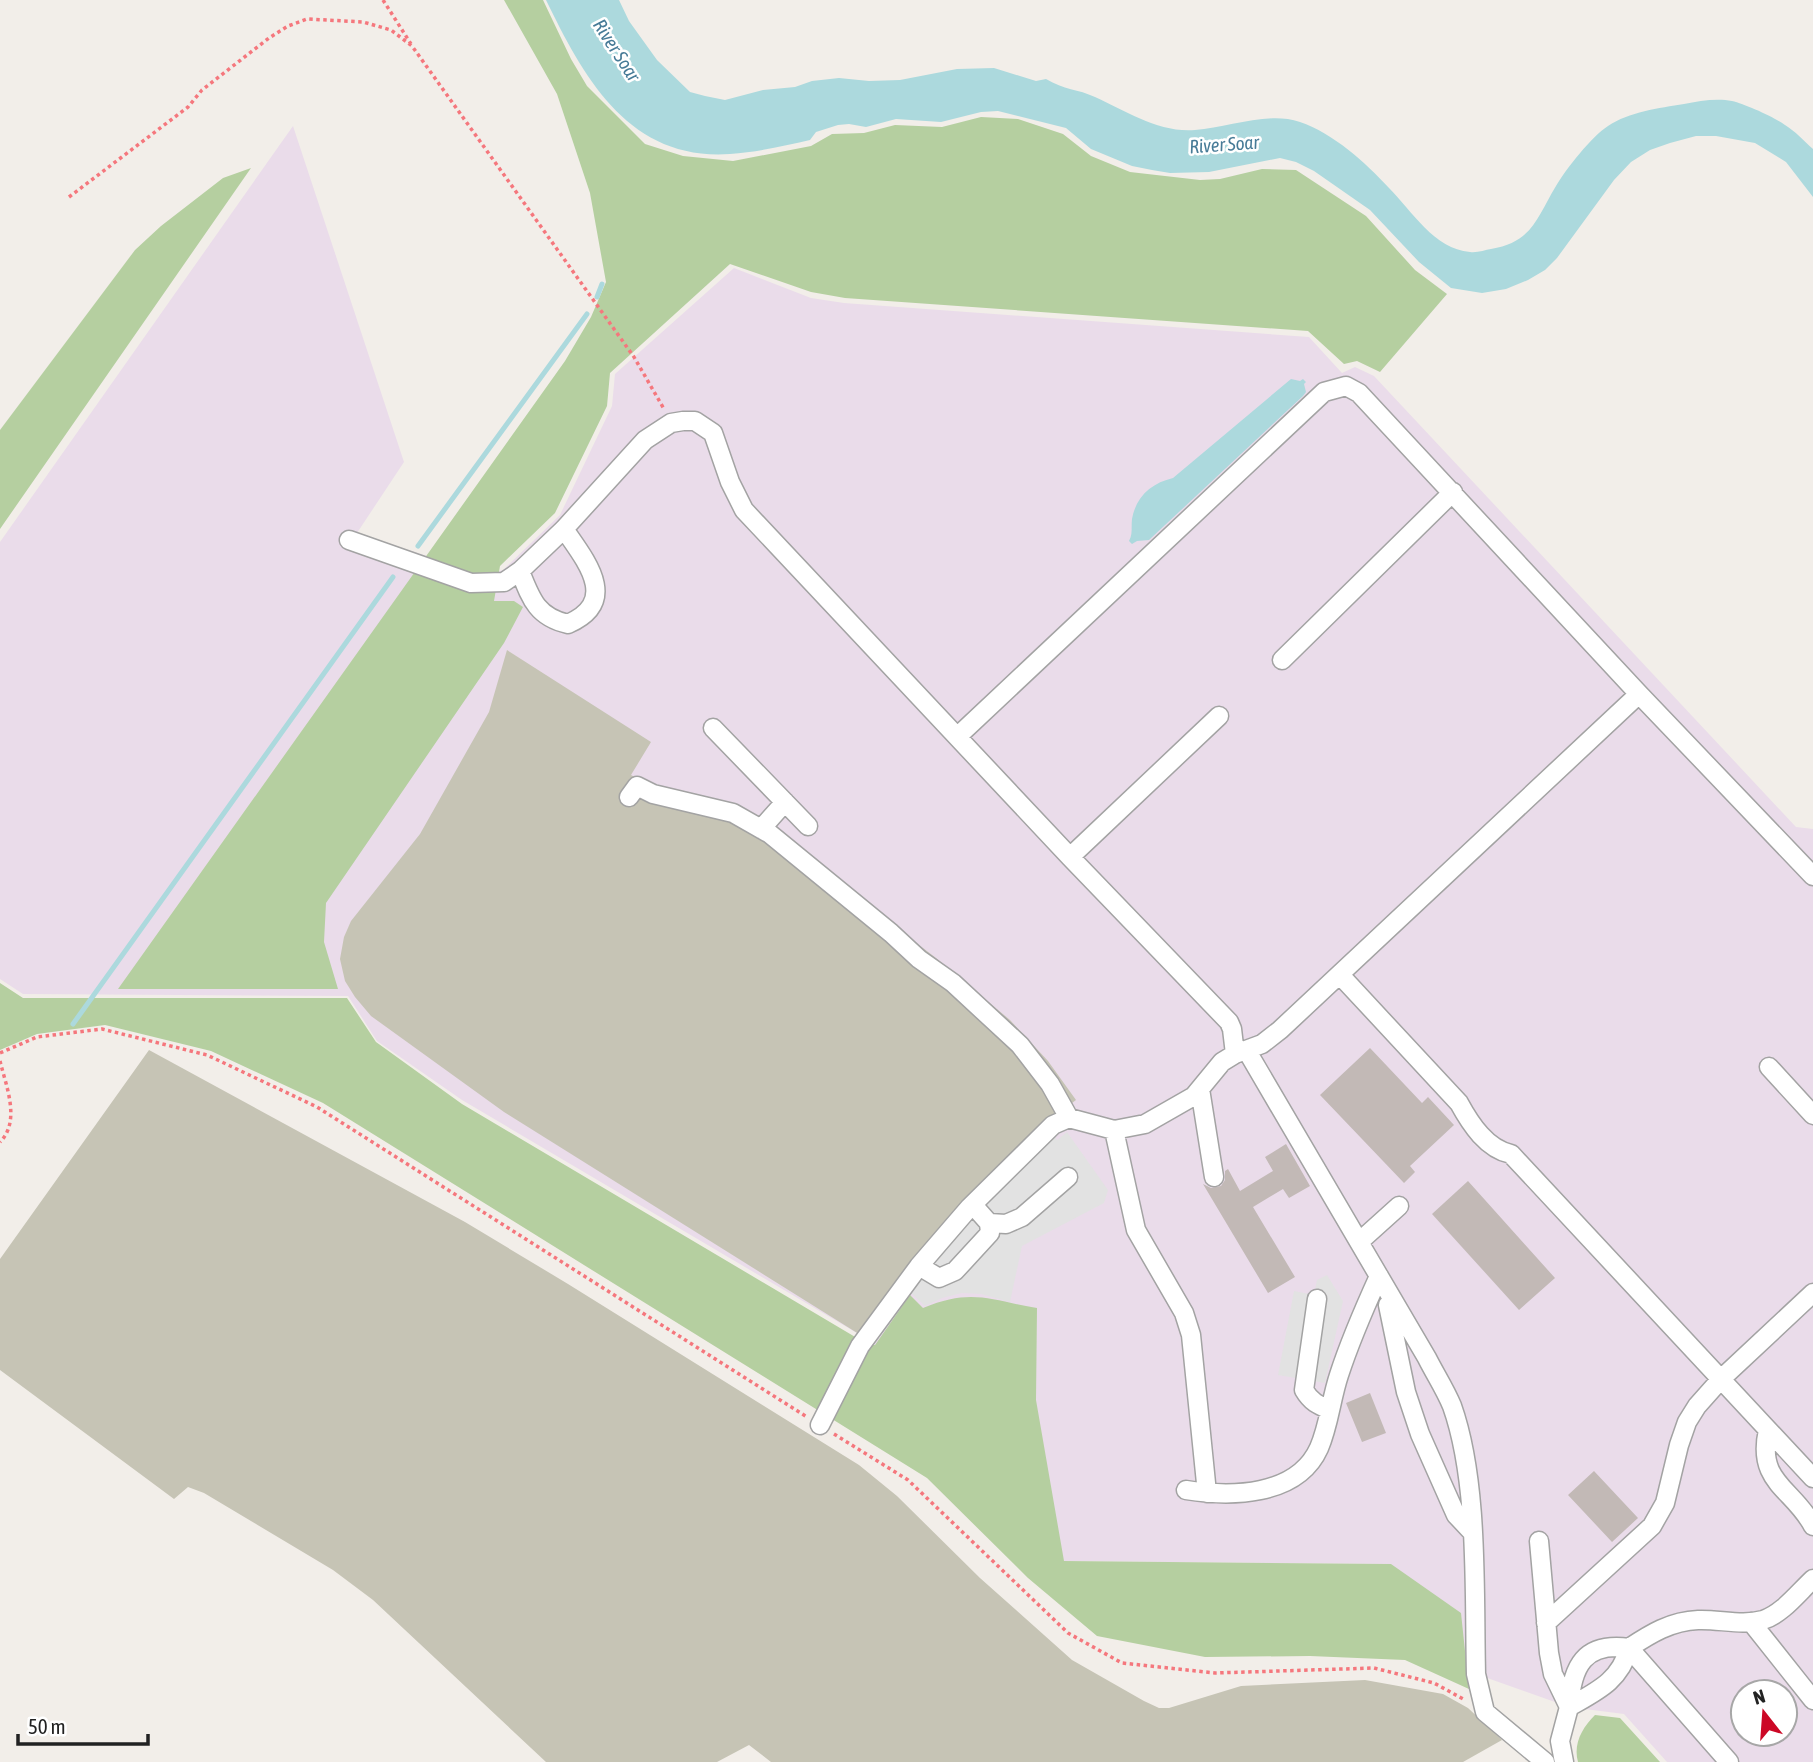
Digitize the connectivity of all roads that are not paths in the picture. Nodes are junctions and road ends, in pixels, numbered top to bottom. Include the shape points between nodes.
1 (1453, 492) junction
2 (564, 529) junction
3 (349, 540) dead end
4 (520, 571) junction
5 (1282, 660) dead end
6 (1639, 694) junction
7 (1219, 716) dead end
8 (713, 729) dead end
9 (958, 736) junction
10 (629, 797) dead end
11 (785, 802) junction
12 (808, 826) dead end
13 (761, 829) junction
14 (1070, 857) junction
15 (1813, 876) edge
16 (1340, 975) junction
17 (1241, 1052) junction
18 (1769, 1067) dead end
19 (1200, 1089) junction
20 (1813, 1115) edge
21 (1069, 1118) junction
22 (1114, 1130) junction
23 (1068, 1177) dead end
24 (1214, 1177) dead end
25 (973, 1205) junction
26 (1399, 1206) dead end
27 (989, 1223) junction
28 (1359, 1242) junction
29 (919, 1266) junction
30 (1382, 1283) junction
31 (1813, 1293) edge
32 (1318, 1299) dead end
33 (1721, 1379) junction
34 (1331, 1410) junction
35 (820, 1425) road end
36 (1768, 1430) junction
37 (1813, 1478) edge
38 (1185, 1490) dead end
39 (1207, 1493) junction
40 (1813, 1526) edge
41 (1472, 1532) junction
42 (1539, 1541) dead end
43 (1813, 1579) edge
44 (1751, 1622) junction
45 (1546, 1623) junction
46 (1629, 1648) junction
47 (1813, 1700) edge
48 (1569, 1706) junction
49 (1545, 1762) edge
50 (1564, 1762) edge
51 (1729, 1762) edge

1 - 5 lane
1 - 6 lane
1 - 9 lane via 1360,393 1346,386 1329,389
2 - 4 lane
2 - 4 lane via 593,575 597,591 588,612 568,624 552,620 541,612
2 - 9 lane via 645,440 671,423 695,421 713,433 744,510
3 - 4 lane via 471,583 503,582
6 - 15 lane
6 - 16 lane
7 - 14 lane
8 - 11 lane
9 - 14 lane
10 - 13 lane via 637,786 733,813
11 - 12 lane
11 - 13 lane
13 - 21 lane via 953,983 1020,1045 1051,1084
14 - 17 lane via 1229,1022
16 - 17 lane via 1262,1044
16 - 33 lane via 1460,1103 1468,1121 1497,1151 1511,1154
17 - 19 lane via 1222,1062
17 - 28 lane
18 - 20 lane
19 - 22 lane via 1156,1119
19 - 24 lane
21 - 22 lane
21 - 25 lane via 1053,1125
22 - 39 lane via 1136,1230 1184,1313 1191,1335
23 - 27 lane via 1022,1217 1006,1224
25 - 27 lane
25 - 29 lane
26 - 28 lane
27 - 29 lane via 990,1233 955,1271 939,1279
28 - 30 lane
29 - 35 lane via 860,1346
30 - 34 lane via 1356,1327
30 - 41 lane via 1420,1434 1456,1515
30 - 41 lane via 1451,1405 1465,1465
31 - 33 lane
32 - 34 lane via 1304,1390 1316,1405
33 - 36 lane
33 - 45 lane via 1687,1422 1665,1503 1652,1526
34 - 39 lane via 1319,1448 1292,1479 1269,1488
36 - 37 lane
36 - 40 lane via 1765,1444 1770,1472
38 - 39 lane
41 - 49 lane via 1476,1674 1485,1712
42 - 45 lane
43 - 44 lane via 1776,1613
44 - 46 lane via 1696,1620 1672,1625 1655,1630
44 - 47 lane
45 - 48 lane via 1553,1674
46 - 48 lane via 1625,1664 1615,1676
46 - 48 lane via 1613,1646 1587,1656 1571,1682
46 - 51 lane
48 - 50 lane via 1560,1741

